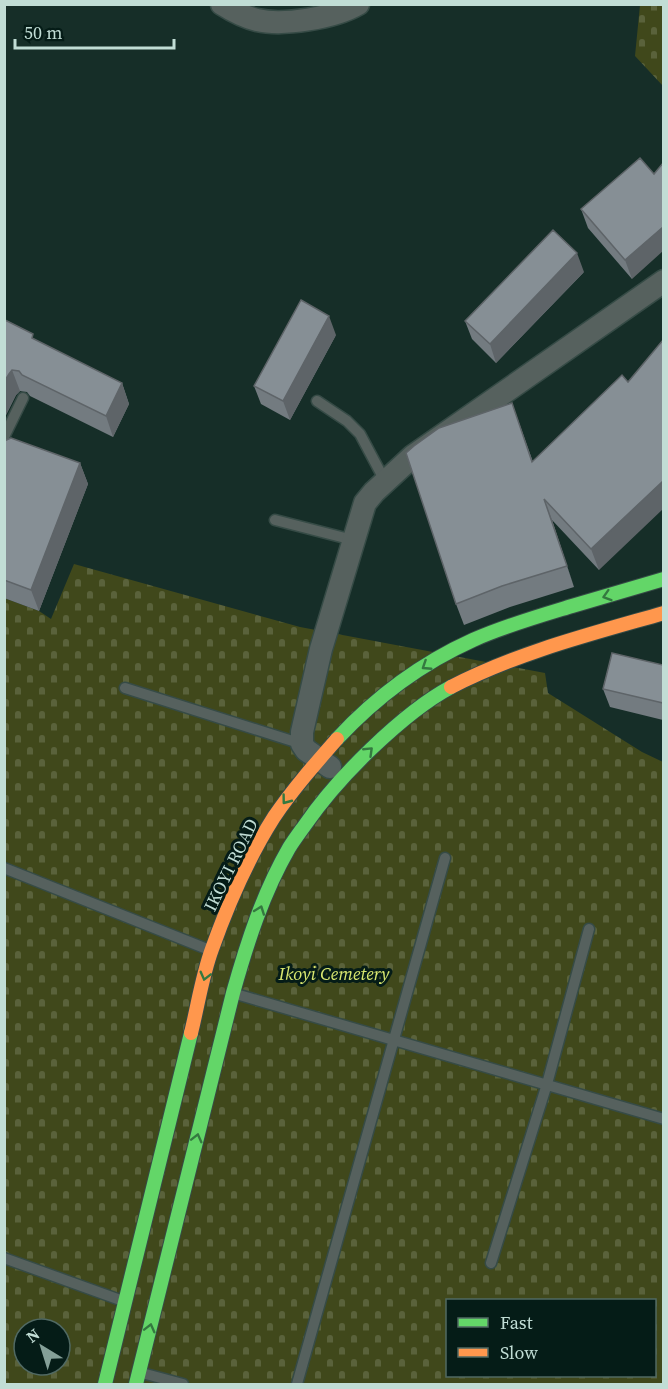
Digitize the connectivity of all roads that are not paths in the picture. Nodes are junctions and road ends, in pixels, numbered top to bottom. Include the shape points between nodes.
1 (222, 4) edge
2 (358, 4) edge
3 (663, 281) edge
4 (23, 398) dead end
5 (316, 401) dead end
6 (4, 437) edge
7 (384, 481) junction
8 (275, 520) dead end
9 (353, 540) junction
10 (663, 579) edge
11 (663, 613) edge
12 (124, 688) dead end
13 (302, 744) junction
14 (318, 760) junction
15 (344, 776) junction
16 (445, 858) dead end
17 (4, 868) edge
18 (589, 930) dead end
19 (211, 951) junction
20 (232, 993) junction
21 (393, 1040) junction
22 (547, 1084) junction
23 (663, 1119) edge
24 (4, 1258) edge
25 (491, 1263) dead end
26 (125, 1302) junction
27 (138, 1378) edge
28 (105, 1384) edge
29 (183, 1384) edge
30 (297, 1384) edge

1 - 2 street via 258,20 287,21 318,18
3 - 7 street via 413,456
4 - 6 lane
5 - 7 lane via 360,434
7 - 9 street via 365,504
8 - 9 lane
9 - 13 street via 321,649
10 -> 14 main road, IKOYI ROAD via 519,622 432,661 356,719
15 -> 11 main road via 395,726 436,696 479,673 546,647
12 - 13 lane
13 - 14 street
14 - 15 street
14 -> 19 main road, IKOYI ROAD via 283,803 258,843
20 -> 15 main road via 267,891 290,846
16 - 21 lane
17 - 19 lane
18 - 22 lane
19 -> 26 main road, IKOYI ROAD
20 - 21 lane
27 -> 20 main road
21 - 22 lane
21 - 30 lane
22 - 23 lane
22 - 25 lane
24 - 26 lane
26 - 28 main road, IKOYI ROAD
27 - 29 lane

